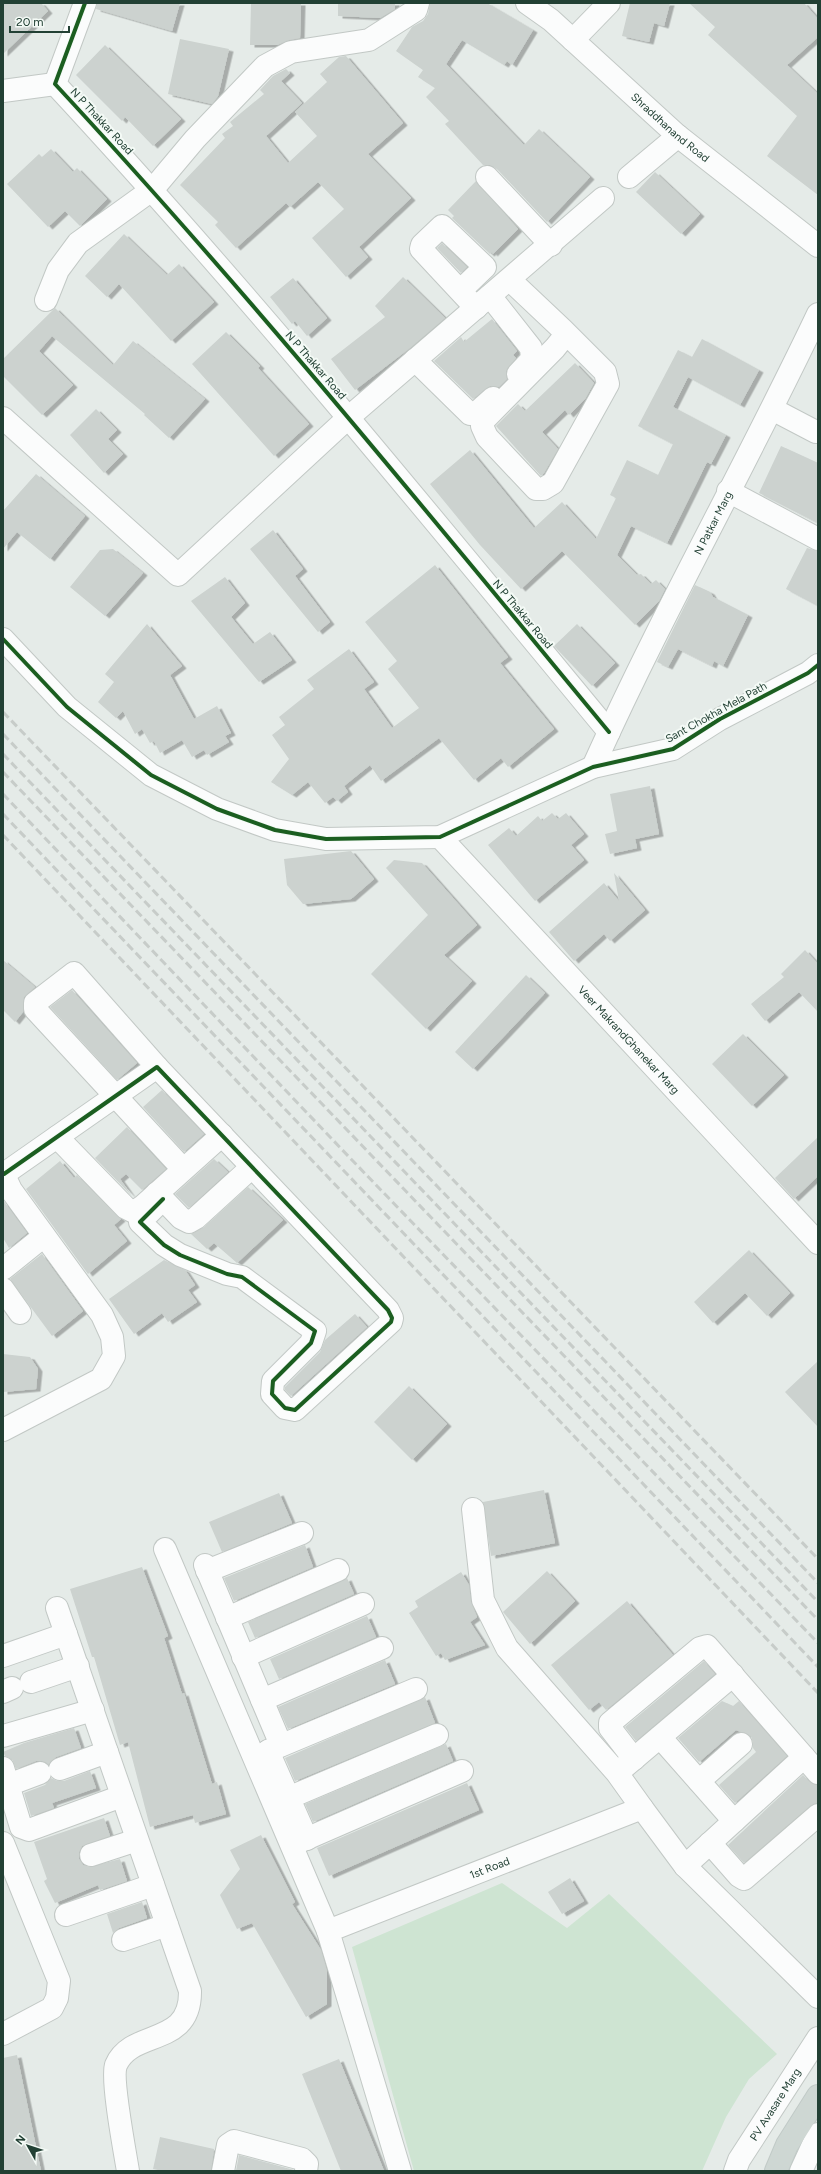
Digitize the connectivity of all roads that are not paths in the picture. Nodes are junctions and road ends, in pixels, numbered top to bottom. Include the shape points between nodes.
1 (85, 3) edge
2 (418, 3) edge
3 (527, 3) edge
4 (609, 3) edge
5 (573, 40) junction
6 (55, 84) junction
7 (3, 91) edge
8 (678, 136) junction
9 (488, 177) dead end
10 (629, 177) dead end
11 (153, 189) junction
12 (603, 198) dead end
13 (551, 245) junction
14 (818, 246) edge
15 (510, 280) junction
16 (460, 291) dead end
17 (46, 300) dead end
18 (488, 303) junction
19 (818, 314) edge
20 (563, 330) junction
21 (419, 364) junction
22 (772, 410) junction
23 (349, 417) junction
24 (3, 418) edge
25 (816, 432) dead end
26 (728, 491) junction
27 (818, 539) edge
28 (3, 639) edge
29 (818, 665) edge
30 (609, 732) junction
31 (593, 767) junction
32 (440, 837) junction
33 (157, 1067) junction
34 (114, 1096) junction
35 (222, 1135) junction
36 (57, 1137) junction
37 (252, 1167) junction
38 (183, 1169) junction
39 (5, 1183) edge
40 (160, 1196) junction
41 (40, 1230) junction
42 (818, 1244) edge
43 (3, 1248) edge
44 (3, 1269) edge
45 (3, 1289) edge
46 (20, 1313) dead end
47 (3, 1430) edge
48 (473, 1509) dead end
49 (302, 1533) dead end
50 (165, 1549) dead end
51 (338, 1570) dead end
52 (362, 1604) dead end
53 (57, 1608) dead end
54 (227, 1618) junction
55 (66, 1634) junction
56 (382, 1648) dead end
57 (3, 1656) edge
58 (243, 1657) junction
59 (78, 1666) junction
60 (732, 1675) junction
61 (15, 1687) edge
62 (416, 1689) dead end
63 (262, 1700) junction
64 (93, 1710) junction
65 (437, 1734) dead end
66 (3, 1736) edge
67 (660, 1736) junction
68 (741, 1744) dead end
69 (268, 1751) junction
70 (107, 1752) junction
71 (634, 1758) junction
72 (811, 1765) edge
73 (462, 1771) dead end
74 (618, 1773) junction
75 (5, 1777) edge
76 (699, 1781) junction
77 (122, 1796) junction
78 (288, 1798) junction
79 (642, 1808) junction
80 (818, 1815) edge
81 (734, 1821) junction
82 (137, 1840) junction
83 (299, 1842) junction
84 (3, 1843) edge
85 (710, 1843) junction
86 (91, 1855) dead end
87 (685, 1866) junction
88 (153, 1885) junction
89 (66, 1915) dead end
90 (167, 1925) junction
91 (328, 1931) junction
92 (123, 1940) dead end
93 (818, 1997) edge
94 (3, 2034) edge
95 (818, 2038) edge
96 (818, 2096) edge
97 (818, 2119) edge
98 (818, 2134) edge
99 (128, 2171) edge
100 (223, 2171) edge
101 (306, 2171) edge
102 (400, 2171) edge
103 (735, 2171) edge
104 (776, 2171) edge
105 (792, 2171) edge
106 (801, 2171) edge

1 - 6 street, N P Thakkar Road
2 - 11 street via 416,10 369,40 291,52 265,66 195,139
3 - 5 street, Shraddhanand Road
4 - 5 street
5 - 8 street, Shraddhanand Road
6 - 7 street
6 - 11 street, N P Thakkar Road
8 - 10 street
8 - 14 street, Shraddhanand Road
9 - 13 street
11 - 17 street via 78,243 58,270
11 - 23 street, N P Thakkar Road
12 - 13 street
13 - 15 street
15 - 18 street
15 - 20 street
16 - 18 street
18 - 21 street
18 - 21 street via 531,348 532,359 475,414 465,410
19 - 22 street, N Patkar Marg
20 - 20 street via 563,338 555,348 484,420 482,426 487,437 536,489 543,489 553,483 608,384 605,372
21 - 23 street
22 - 25 street
22 - 26 street, N Patkar Marg
23 - 24 street via 178,575
23 - 30 street, N P Thakkar Road
26 - 27 street
26 - 30 street, N Patkar Marg
28 - 32 street via 67,707 151,775 218,809 275,830 326,839
29 - 31 street, Sant Chokha Mela Path via 808,673 720,719 673,749
30 - 31 street
31 - 32 street, Sant Chokha Mela Path
32 - 42 street, Veer MakrandGhanekar Marg
33 - 34 street
33 - 34 street via 76,974 70,974 34,1006
33 - 35 street
34 - 36 street
34 - 38 street
35 - 37 street
35 - 38 street
36 - 39 street
36 - 40 street via 130,1211 139,1210
37 - 40 street via 189,1222 181,1218
37 - 40 street via 388,1310 392,1318 389,1326 295,1410 285,1408 272,1394 271,1389 273,1381 311,1343 314,1331 242,1277 227,1274 180,1255 164,1245 140,1222
38 - 40 street
39 - 41 street
41 - 43 street
41 - 44 street
41 - 47 street via 102,1315 112,1337 114,1356 101,1379
45 - 46 street
48 - 74 street via 483,1600 507,1648
49 - 54 street via 206,1568
50 - 69 street
51 - 54 street
52 - 58 street
53 - 55 street
54 - 58 street
55 - 57 street
55 - 59 street
56 - 63 street
58 - 63 street
59 - 61 street
59 - 64 street
60 - 67 street
60 - 71 street via 710,1649 703,1646 611,1721 610,1728
60 - 72 street
62 - 69 street
63 - 69 street
64 - 66 street
64 - 70 street
65 - 78 street
67 - 71 street
67 - 76 street
68 - 76 street
69 - 78 street
69 - 83 street
70 - 75 street via 50,1771
70 - 77 street
71 - 74 street
72 - 81 street
73 - 83 street
74 - 79 street
75 - 77 street via 24,1830
76 - 81 street
77 - 82 street
78 - 83 street
79 - 87 street
79 - 91 street, 1st Road
80 - 85 street via 744,1879
81 - 85 street
82 - 86 street
82 - 88 street
83 - 91 street
84 - 94 street via 59,1981 57,1998 52,2008
85 - 87 street
87 - 93 street
88 - 89 street
88 - 90 street
90 - 92 street
90 - 99 street via 190,1991 190,2006 182,2021 168,2032 133,2046 115,2066 115,2084
91 - 102 street
95 - 103 street, PV Avasare Marg via 739,2160
96 - 104 main road via 788,2145
97 - 105 main road via 808,2134
98 - 106 street
100 - 101 street via 228,2145 234,2141 302,2160 307,2164

